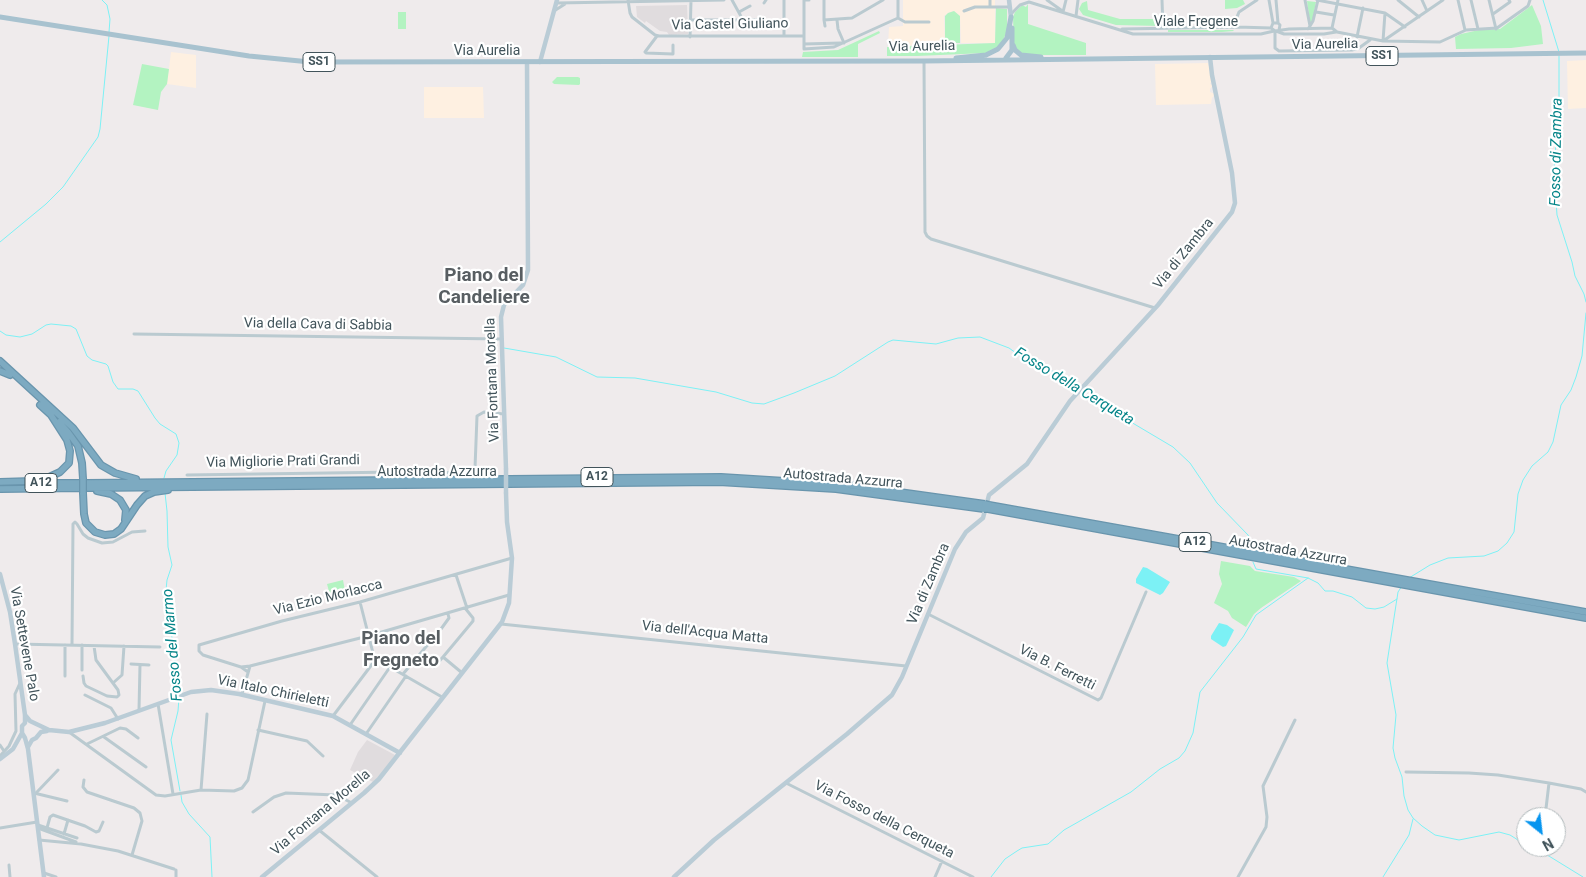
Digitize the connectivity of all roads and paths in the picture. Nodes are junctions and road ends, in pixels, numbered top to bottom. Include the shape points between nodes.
1 (564, 0) edge
2 (724, 0) edge
3 (732, 0) edge
4 (784, 0) edge
5 (804, 0) edge
6 (809, 0) edge
7 (824, 0) edge
8 (883, 0) edge
9 (898, 0) edge
10 (990, 0) edge
11 (1046, 0) edge
12 (1066, 0) edge
13 (1078, 0) edge
14 (1162, 0) edge
15 (1257, 0) edge
16 (1269, 0) edge
17 (1281, 0) edge
18 (1305, 0) edge
19 (1317, 0) edge
20 (1398, 0) edge
21 (1422, 0) edge
22 (1443, 0) edge
23 (1458, 0) edge
24 (1471, 0) edge
25 (1489, 0) edge
26 (557, 1) edge
27 (600, 1) edge
28 (628, 1) edge
29 (691, 1) edge
30 (1276, 1) edge
31 (1511, 1) edge
32 (1530, 1) edge
33 (1010, 2) edge
34 (1337, 2) edge
35 (568, 3) junction
36 (750, 6) dead end
37 (990, 6) junction
38 (1363, 8) junction
39 (554, 11) junction
40 (964, 11) dead end
41 (1427, 11) junction
42 (739, 12) junction
43 (1063, 12) junction
44 (1316, 12) junction
45 (1385, 13) junction
46 (1493, 14) junction
47 (1334, 15) junction
48 (1011, 16) junction
49 (1076, 16) junction
50 (1419, 17) junction
51 (0, 18) edge
52 (760, 18) dead end
53 (898, 18) junction
54 (690, 20) junction
55 (743, 20) junction
56 (824, 20) junction
57 (837, 20) junction
58 (929, 22) dead end
59 (1273, 23) junction
60 (1278, 23) junction
61 (825, 26) dead end
62 (1237, 27) junction
63 (1309, 27) junction
64 (1405, 27) junction
65 (1163, 28) junction
66 (1332, 28) junction
67 (1119, 29) junction
68 (1478, 29) junction
69 (1496, 29) junction
70 (1275, 30) junction
71 (1465, 30) junction
72 (1337, 32) junction
73 (1308, 34) junction
74 (658, 36) junction
75 (784, 36) junction
76 (804, 36) junction
77 (690, 37) junction
78 (1357, 37) junction
79 (1371, 39) junction
80 (1383, 41) junction
81 (844, 43) junction
82 (1012, 43) junction
83 (804, 44) junction
84 (1004, 44) junction
85 (673, 45) dead end
86 (1586, 53) edge
87 (1047, 57) junction
88 (1210, 57) junction
89 (956, 58) junction
90 (1006, 58) junction
91 (1124, 58) junction
92 (872, 60) junction
93 (1062, 60) junction
94 (924, 61) junction
95 (939, 61) junction
96 (527, 62) junction
97 (540, 62) junction
98 (1156, 308) junction
99 (134, 334) dead end
100 (502, 339) junction
101 (0, 361) edge
102 (0, 370) edge
103 (505, 414) junction
104 (50, 415) junction
105 (58, 416) junction
106 (187, 475) dead end
107 (0, 483) edge
108 (164, 484) junction
109 (208, 484) junction
110 (84, 487) junction
111 (0, 489) edge
112 (145, 531) dead end
113 (512, 558) junction
114 (456, 575) junction
115 (0, 576) edge
116 (1399, 581) junction
117 (1146, 592) dead end
118 (510, 595) junction
119 (360, 602) junction
120 (466, 608) junction
121 (1586, 612) edge
122 (448, 614) junction
123 (927, 614) junction
124 (1586, 618) edge
125 (501, 624) junction
126 (368, 636) junction
127 (15, 644) junction
128 (65, 645) junction
129 (72, 645) junction
130 (82, 645) junction
131 (94, 646) junction
132 (124, 646) junction
133 (160, 647) dead end
134 (443, 657) junction
135 (376, 659) junction
136 (131, 664) dead end
137 (140, 665) junction
138 (150, 665) dead end
139 (250, 666) junction
140 (906, 666) junction
141 (241, 667) junction
142 (390, 667) junction
143 (434, 667) dead end
144 (82, 670) dead end
145 (248, 672) junction
146 (462, 672) junction
147 (405, 675) junction
148 (65, 676) dead end
149 (84, 676) dead end
150 (20, 682) junction
151 (113, 683) junction
152 (242, 694) junction
153 (85, 695) dead end
154 (442, 697) junction
155 (265, 701) junction
156 (158, 704) junction
157 (139, 711) junction
158 (206, 714) dead end
159 (333, 716) junction
160 (118, 719) junction
161 (1295, 720) dead end
162 (28, 722) junction
163 (350, 725) junction
164 (39, 726) junction
165 (49, 730) junction
166 (258, 730) junction
167 (69, 732) junction
168 (39, 734) junction
169 (366, 734) junction
170 (24, 736) junction
171 (104, 737) junction
172 (138, 738) dead end
173 (32, 740) junction
174 (88, 744) junction
175 (0, 745) edge
176 (28, 749) junction
177 (4, 752) junction
178 (400, 753) junction
179 (323, 756) dead end
180 (0, 758) edge
181 (146, 767) dead end
182 (58, 770) dead end
183 (1406, 772) dead end
184 (84, 780) dead end
185 (786, 783) junction
186 (1549, 783) junction
187 (201, 790) junction
188 (35, 792) junction
189 (1586, 792) edge
190 (176, 794) junction
191 (67, 800) dead end
192 (352, 803) junction
193 (1546, 807) edge
194 (253, 812) dead end
195 (68, 820) junction
196 (103, 822) dead end
197 (38, 825) junction
198 (0, 828) edge
199 (47, 828) junction
200 (319, 830) junction
201 (64, 834) junction
202 (77, 838) dead end
203 (39, 840) junction
204 (81, 844) junction
205 (132, 855) junction
206 (942, 861) junction
207 (9, 865) dead end
208 (44, 875) edge
209 (10, 877) edge
210 (56, 877) edge
211 (176, 877) edge
212 (262, 877) edge
213 (377, 877) edge
214 (674, 877) edge
215 (934, 877) edge
216 (972, 877) edge
217 (1238, 877) edge

1 - 35 street
2 - 29 street
3 - 42 street
4 - 75 street
5 - 6 street
5 - 76 street
7 - 56 street
8 - 57 street via 859,16
9 - 53 street
10 - 37 street
11 - 43 street
12 - 43 street
13 - 49 street
14 - 65 street
15 - 62 street via 1239,12
16 - 59 street
17 - 30 street
18 - 63 street
19 - 34 street
19 - 44 street
20 - 50 street
21 - 41 street
22 - 41 street
23 - 71 street
24 - 68 street
25 - 46 street
26 - 35 street
26 - 39 street
27 - 28 street
27 - 35 street
28 - 29 street
28 - 74 street, Via Castel Giuliano via 632,17
29 - 54 street
30 - 60 street
31 - 46 street
32 - 69 street
33 - 37 street
33 - 48 street
34 - 38 street
34 - 47 street
35 - 39 street
36 - 42 street
37 - 40 street
38 - 45 street
38 - 78 street
39 - 97 street
41 - 50 street
42 - 55 street
43 - 48 street, Viale Fregene via 1027,2
43 - 49 street, Viale Fregene
44 - 47 street
44 - 63 street
45 - 64 street
45 - 80 street
46 - 69 street
47 - 66 street
48 - 82 main road
48 - 84 main road
49 - 67 street, Viale Fregene
50 - 64 street
51 - 96 main road, Via Aurelia / SS1 via 290,61
52 - 55 street
53 - 58 street via 905,22
53 - 81 street
54 - 55 street
54 - 77 street
56 - 57 street
56 - 61 street
57 - 81 street
59 - 60 street
59 - 70 street
60 - 70 street via 1280,25
62 - 65 street, Viale Fregene
62 - 70 street, Viale Fregene
63 - 66 street, Viale Fregene
63 - 70 street, Viale Fregene
63 - 73 street
64 - 80 street
65 - 67 street, Viale Fregene
66 - 72 street, Viale Fregene
67 - 70 street, Viale Fregene via 1133,34 1262,34
68 - 69 street
68 - 71 street
70 - 73 street, Viale Fregene via 1284,34
70 - 79 street via 1275,48 1279,51 1352,50
71 - 80 street, Viale Fregene via 1440,42
72 - 73 street, Viale Fregene
72 - 78 street, Viale Fregene
74 - 77 street, Via Castel Giuliano
74 - 85 street, Via Castel Giuliano via 646,53 673,54
75 - 76 street, Via Castel Giuliano
75 - 77 street, Via Castel Giuliano
76 - 83 street
78 - 79 street, Viale Fregene
79 - 80 street, Viale Fregene
81 - 83 street
81 - 83 street via 830,48 804,49
82 - 87 main road via 1020,54
82 - 90 main road
84 - 89 main road via 988,55
84 - 90 main road via 1002,52
86 - 88 main road, Via Aurelia / SS1
87 - 90 main road, Via Aurelia
87 - 91 main road, Via Aurelia
88 - 91 main road, Via Aurelia / SS1
88 - 98 street, Via di Zambra via 1231,168 1234,206
89 - 90 main road, Via Aurelia
89 - 92 main road, Via Aurelia
90 - 93 main road
90 - 95 main road
91 - 93 main road, Via Aurelia / SS1
92 - 94 main road, Via Aurelia / SS1
92 - 97 main road, Via Aurelia / SS1
93 - 95 main road, Via Aurelia / SS1
94 - 95 main road, Via Aurelia / SS1
94 - 98 street via 927,236
96 - 97 main road, Via Aurelia / SS1
96 - 100 street, Via Fontana Morella via 528,271 524,283 503,308
98 - 123 street, Via di Zambra via 1079,390 1026,464 990,495 983,518 966,532 959,543
99 - 100 street, Via della Cava di Sabbia
100 - 103 street, Via Fontana Morella
101 - 105 highway
102 - 104 highway via 7,372
103 - 106 street, Via Migliorie Prati Grandi via 484,412 477,416 475,467 469,473
103 - 113 street, Via Fontana Morella, bridge via 507,522
104 - 107 highway via 69,445 67,465 59,473 45,478
104 - 110 highway via 77,444
105 - 108 highway via 75,430 106,469 128,478
105 - 110 highway via 80,448
107 - 110 highway, A12
108 - 109 highway
108 - 109 highway via 196,489
108 - 110 highway, A12
108 - 110 highway via 137,505 121,529 106,536 95,532 86,523
109 - 116 highway, Autostrada Azzurra / A12 via 719,482 848,490 986,507
110 - 110 highway via 107,492 120,500 126,515 120,528 107,534 92,529 86,516
110 - 111 highway, A12
112 - 129 street via 132,532 114,542 102,543 88,538 76,522 73,524
113 - 114 street, Via Ezio Morlacca
113 - 118 street, Via Fontana Morella
114 - 119 street, Via Ezio Morlacca
114 - 120 street
115 - 127 street, Via Settevene Palo
116 - 121 highway, Autostrada Azzurra / A12
116 - 124 highway, Autostrada Azzurra / A12
117 - 123 street, Via B. Ferretti via 1098,700
118 - 120 street
118 - 125 street, Via Fontana Morella
119 - 126 street
119 - 141 street, Via Ezio Morlacca via 199,645 203,655
120 - 122 street
120 - 134 street via 473,621
122 - 126 street
122 - 147 street via 449,618
123 - 140 street, Via di Zambra
125 - 140 street, Via dell'Acqua Matta
125 - 146 street, Via Fontana Morella
126 - 135 street
126 - 139 street
127 - 128 street
127 - 150 street, Via Settevene Palo
128 - 129 street
128 - 148 street
129 - 130 street
130 - 131 street
130 - 144 street
131 - 132 street
131 - 151 street via 96,660
132 - 133 street
132 - 151 street via 122,676
134 - 143 street
134 - 146 street
135 - 142 street
135 - 159 street
136 - 137 street
137 - 138 street
137 - 157 street
139 - 141 street
139 - 145 street
140 - 185 street, Via di Zambra via 897,688 887,700
141 - 145 street
142 - 147 street
142 - 163 street
145 - 152 street
146 - 154 street, Via Fontana Morella
147 - 154 street
147 - 169 street
149 - 151 street via 85,686 106,696 118,697 119,692
150 - 162 street, Via Settevene Palo
150 - 177 street via 15,694 16,731
152 - 155 street, Via Italo Chirieletti
152 - 156 street, Via Italo Chirieletti via 196,690
153 - 160 street via 111,708
154 - 178 street, Via Fontana Morella
155 - 159 street, Via Italo Chirieletti
155 - 166 street
156 - 157 street, Via Italo Chirieletti
156 - 190 street
157 - 160 street, Via Italo Chirieletti
158 - 187 street
159 - 163 street, Via Italo Chirieletti
160 - 167 street, Via Italo Chirieletti
161 - 217 street via 1263,785 1268,818 1266,826
162 - 164 street
162 - 170 street via 22,728
163 - 169 street, Via Italo Chirieletti
164 - 165 street
164 - 168 street
165 - 167 street, Via Italo Chirieletti
165 - 168 street
166 - 179 street via 307,741
166 - 187 street via 246,785 234,792
167 - 174 street
168 - 173 street
169 - 178 street, Via Italo Chirieletti
170 - 173 street
170 - 176 street
170 - 180 street
171 - 172 street via 122,728
171 - 174 street
171 - 181 street
173 - 176 street
174 - 190 street via 149,791 160,796
175 - 177 street
176 - 188 street
177 - 180 street
178 - 192 street, Via Fontana Morella via 379,779
182 - 188 street
183 - 186 street via 1480,773
184 - 205 street via 83,787 87,792 140,813 142,823
185 - 206 street, Via Fosso della Cerqueta
185 - 214 street, Via di Zambra via 714,840
186 - 189 street
186 - 193 street
187 - 190 street
188 - 191 street
188 - 197 street
192 - 194 street via 336,795 286,794 275,796
192 - 200 street, Via Fontana Morella
195 - 196 street via 96,832
195 - 199 street via 51,816
195 - 201 street
197 - 198 street
197 - 199 street
197 - 203 street
197 - 204 street
199 - 201 street
200 - 212 street, Via Fontana Morella
200 - 213 street
201 - 202 street
203 - 204 street
203 - 208 street
204 - 205 street
205 - 211 street via 175,869
206 - 215 street
206 - 216 street, Via Fosso della Cerqueta
207 - 209 street
208 - 210 street

